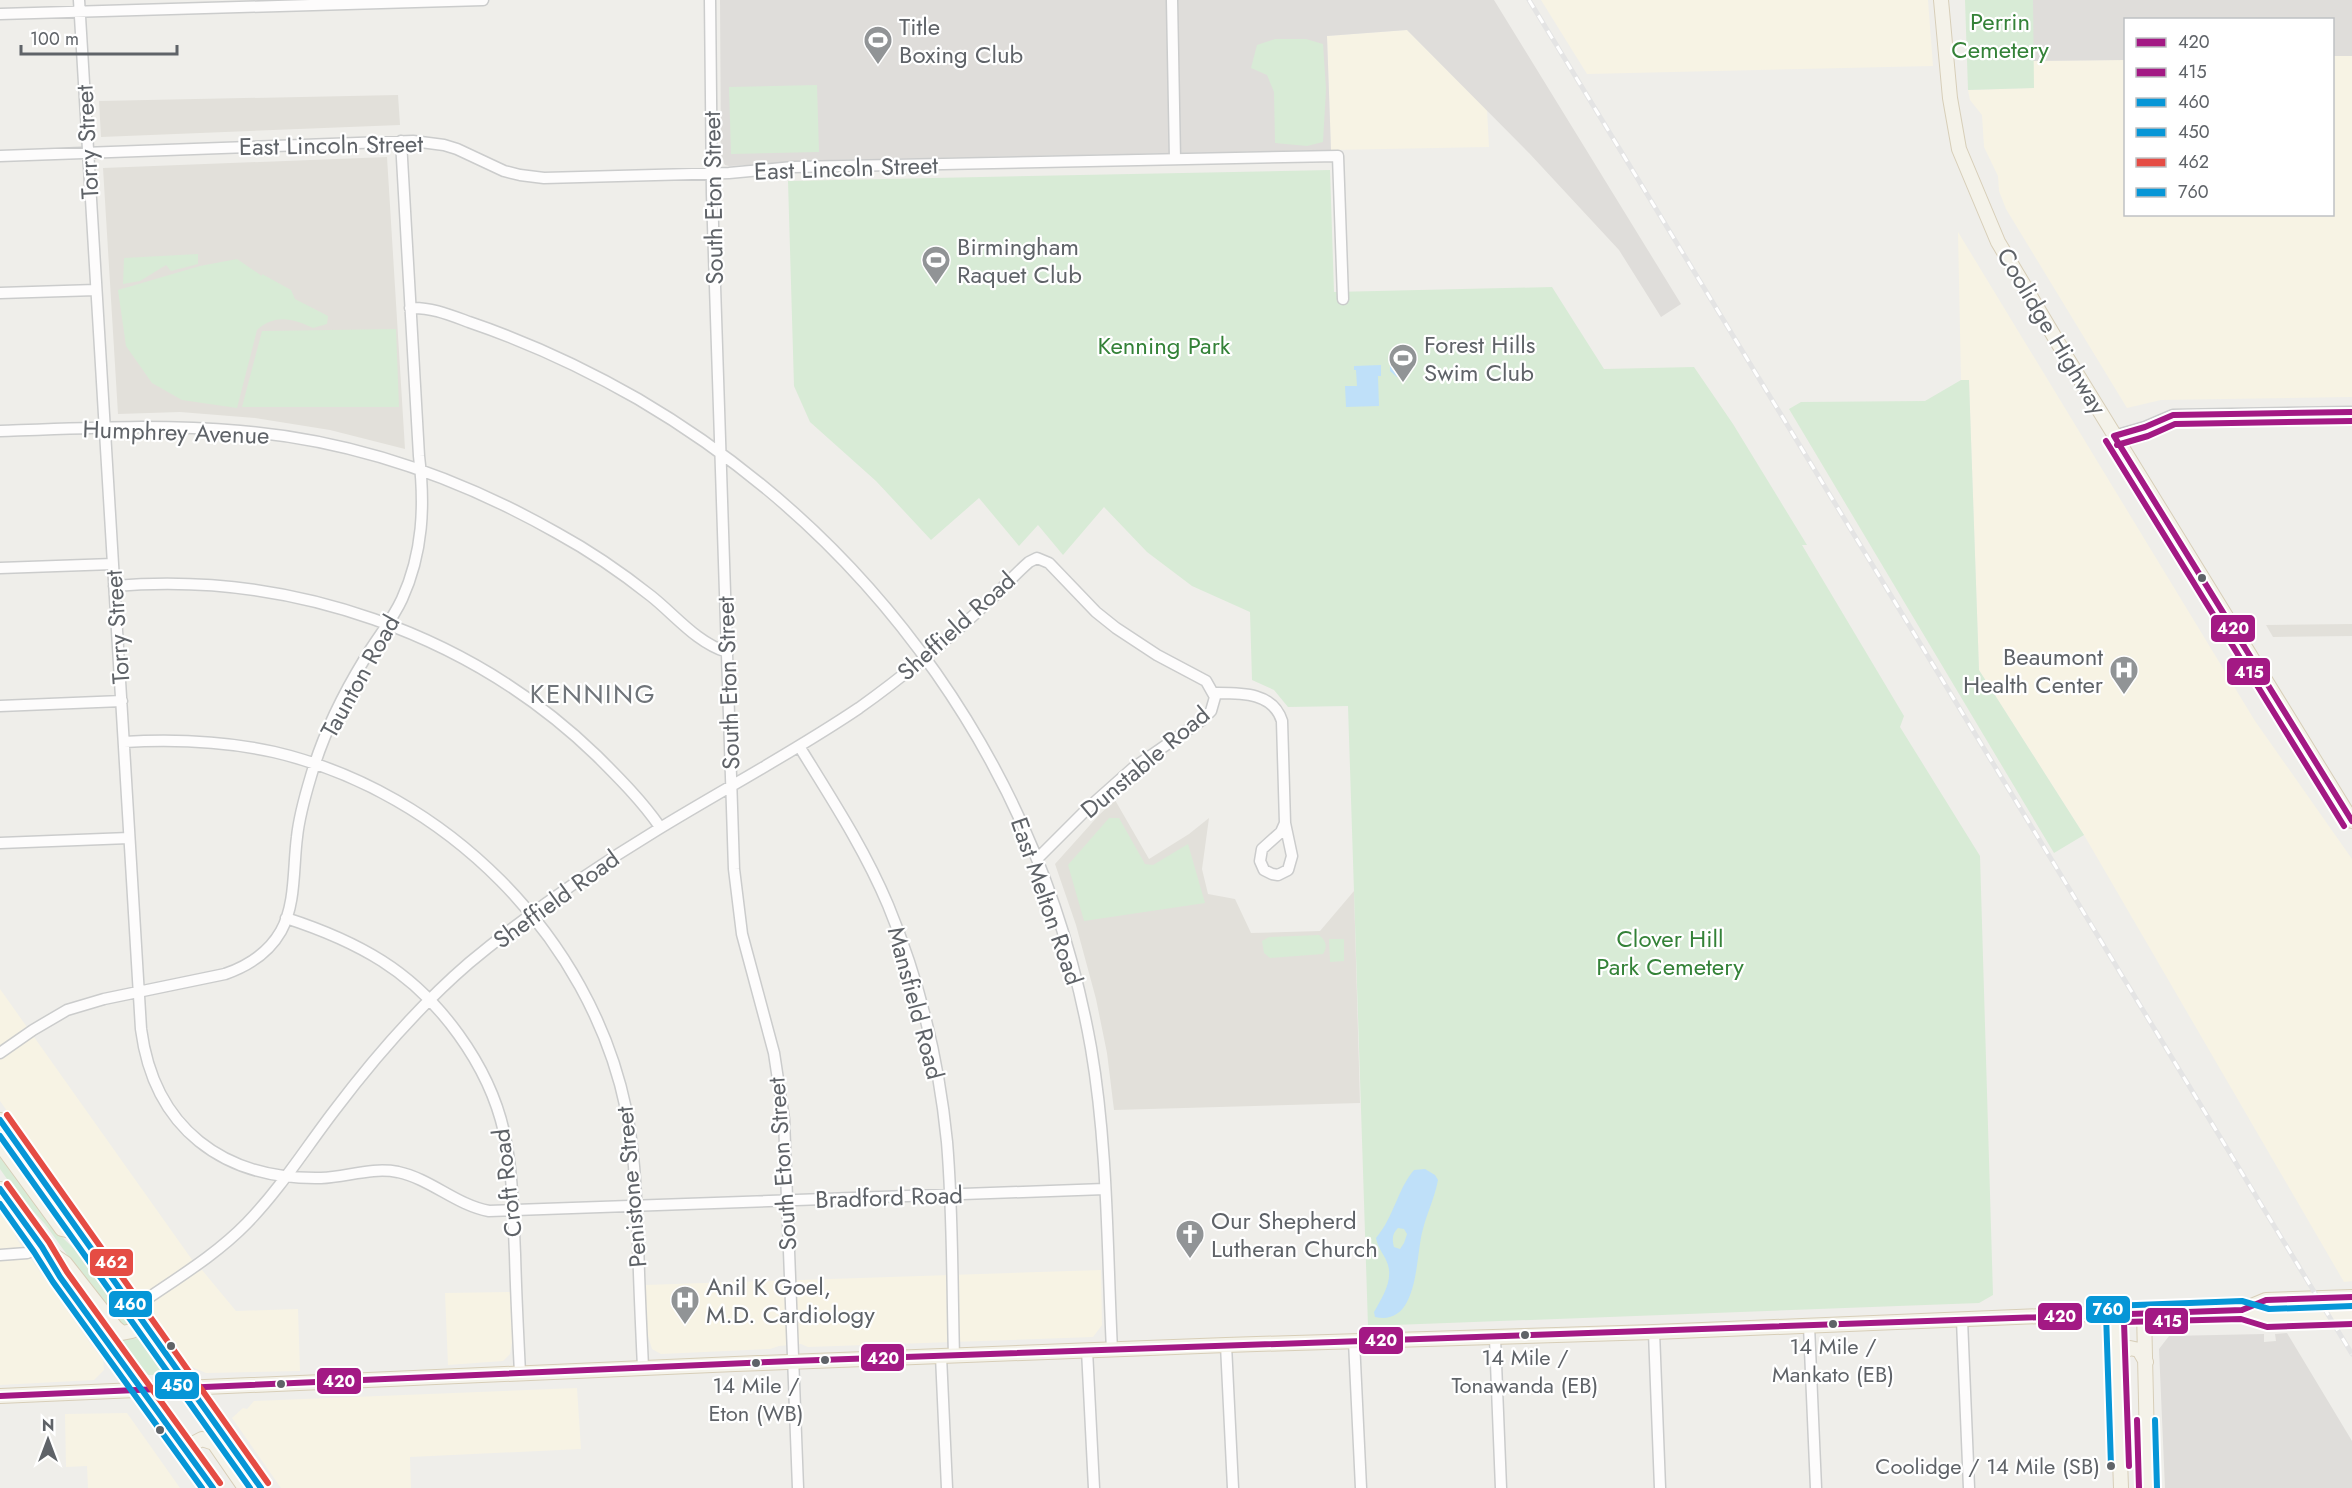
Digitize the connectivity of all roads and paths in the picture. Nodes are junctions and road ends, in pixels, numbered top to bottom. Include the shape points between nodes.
1 (483, 0) edge
2 (711, 0) edge
3 (1172, 0) edge
4 (1941, 0) edge
5 (1948, 0) edge
6 (79, 6) edge
7 (0, 14) edge
8 (1946, 33) junction
9 (401, 141) junction
10 (88, 153) junction
11 (0, 156) edge
12 (1175, 159) junction
13 (711, 174) junction
14 (96, 290) junction
15 (0, 293) edge
16 (1343, 299) dead end
17 (410, 308) junction
18 (2352, 412) edge
19 (105, 428) junction
20 (0, 431) edge
21 (2114, 436) junction
22 (721, 453) junction
23 (421, 470) junction
24 (113, 564) junction
25 (0, 568) edge
26 (114, 586) junction
27 (387, 624) junction
28 (727, 652) junction
29 (926, 657) junction
30 (1213, 690) junction
31 (122, 701) junction
32 (0, 706) edge
33 (124, 742) junction
34 (799, 746) junction
35 (315, 764) junction
36 (731, 787) junction
37 (2352, 821) edge
38 (1285, 823) junction
39 (660, 827) junction
40 (129, 838) junction
41 (0, 843) edge
42 (1037, 859) junction
43 (531, 914) junction
44 (286, 918) junction
45 (139, 991) junction
46 (429, 1000) junction
47 (0, 1053) edge
48 (0, 1120) edge
49 (0, 1144) edge
50 (287, 1176) junction
51 (0, 1189) edge
52 (1105, 1189) junction
53 (949, 1194) junction
54 (786, 1200) junction
55 (636, 1206) junction
56 (513, 1211) junction
57 (80, 1233) junction
58 (42, 1247) junction
59 (0, 1255) edge
60 (2352, 1297) edge
61 (134, 1308) junction
62 (2242, 1310) junction
63 (2144, 1312) junction
64 (2115, 1313) junction
65 (2352, 1315) edge
66 (1962, 1320) junction
67 (1809, 1326) junction
68 (1654, 1332) junction
69 (1495, 1338) junction
70 (1354, 1341) junction
71 (1226, 1345) junction
72 (1087, 1350) junction
73 (1112, 1350) junction
74 (948, 1356) junction
75 (2115, 1358) junction
76 (792, 1361) junction
77 (2146, 1362) junction
78 (643, 1367) junction
79 (520, 1373) junction
80 (190, 1387) junction
81 (142, 1388) junction
82 (0, 1396) edge
83 (185, 1448) junction
84 (213, 1488) edge
85 (245, 1488) edge
86 (261, 1488) edge
87 (798, 1488) edge
88 (947, 1488) edge
89 (1094, 1488) edge
90 (1233, 1488) edge
91 (1361, 1488) edge
92 (1501, 1488) edge
93 (1660, 1488) edge
94 (1816, 1488) edge
95 (1970, 1488) edge
96 (2121, 1488) edge
97 (2148, 1488) edge

1 - 6 street
2 - 13 street, South Eton Street
3 - 12 street
4 - 8 main road, Coolidge Highway
5 - 8 main road, Coolidge Highway
6 - 7 street
6 - 10 street, Torry Street
8 - 21 main road, Coolidge Highway via 1951,110 1966,167 1998,242
9 - 10 street, East Lincoln Street
9 - 13 street, East Lincoln Street via 451,147 504,171 531,177
9 - 17 street, Taunton Road
10 - 11 street, East Lincoln Street
10 - 14 street, Torry Street
12 - 13 street, East Lincoln Street via 793,167
12 - 16 street, East Lincoln Street via 1338,156
13 - 22 street, South Eton Street
14 - 15 street
14 - 19 street, Torry Street
17 - 22 street, East Melton Road via 423,307 448,315 551,354 645,403
17 - 23 street, Taunton Road
18 - 21 street via 2173,415
19 - 20 street, Humphrey Avenue
19 - 23 street, Humphrey Avenue via 195,428 267,434 339,446
19 - 24 street, Torry Street
21 - 37 main road, Coolidge Highway
22 - 28 street, South Eton Street
22 - 29 street, East Melton Road via 778,497 836,551
23 - 27 street, Taunton Road via 424,500 418,549 402,599
23 - 28 street, Humphrey Avenue via 503,504 571,540 643,590 706,643
24 - 25 street
24 - 26 street, Torry Street
26 - 27 street via 178,584 247,589 310,601
26 - 31 street, Torry Street
27 - 35 street, Taunton Road via 342,699
27 - 39 street via 470,663 538,706 615,774
28 - 36 street, South Eton Street
29 - 30 street, Sheffield Road via 1037,558 1049,563 1116,628 1157,656 1206,681
29 - 34 street, Sheffield Road
29 - 42 street, East Melton Road via 982,744
30 - 38 street via 1262,698 1277,709 1283,728
30 - 42 street, Dunstable Road via 1211,711 1202,720 1133,768
31 - 32 street
31 - 33 street, Torry Street
33 - 35 street, Penistone Street via 212,742 275,752
33 - 40 street, Torry Street
34 - 36 street, Sheffield Road
34 - 53 street, Mansfield Road via 867,862 903,945 935,1062 947,1143
35 - 43 street, Penistone Street via 361,783 428,820 480,860
35 - 44 street, Taunton Road via 297,836
36 - 39 street, Sheffield Road
36 - 54 street, South Eton Street via 738,912 781,1089
38 - 38 street via 1260,853 1261,865 1272,874 1288,870 1292,861
39 - 43 street, Sheffield Road
40 - 41 street
40 - 45 street, Torry Street
42 - 52 street, East Melton Road via 1067,947 1086,1022 1099,1106
43 - 46 street, Sheffield Road
43 - 55 street, Penistone Street via 580,987 605,1040 626,1107
44 - 45 street, Taunton Road via 268,948 241,968
44 - 46 street, Croft Road via 326,931 374,956
45 - 47 street, Taunton Road via 67,1010
45 - 50 street, Torry Street via 144,1049 156,1085 173,1114 216,1155 233,1164
46 - 50 street, Sheffield Road via 359,1078
46 - 56 street, Croft Road via 468,1050 494,1101 508,1155
48 - 57 main road
49 - 57 main road via 62,1229
50 - 56 street, Bradford Road via 322,1178 370,1170 392,1171 428,1182 470,1206
50 - 61 street, Sheffield Road via 230,1239
51 - 58 main road
52 - 53 street, Bradford Road
52 - 73 street, East Melton Road
53 - 54 street, Bradford Road
53 - 74 street, Mansfield Road
54 - 55 street, Bradford Road
54 - 76 street, South Eton Street
55 - 56 street, Bradford Road
55 - 78 street, Penistone Street
56 - 79 street, Croft Road
57 - 61 main road
58 - 59 street via 27,1253
58 - 61 main road via 65,1263 122,1333 135,1327
58 - 81 main road
60 - 62 main road via 2266,1300
61 - 80 main road
62 - 63 main road
62 - 65 main road via 2268,1318
63 - 64 main road
63 - 77 main road
64 - 66 main road
64 - 75 main road
66 - 67 main road
66 - 95 street
67 - 68 main road
67 - 94 street
68 - 69 main road
68 - 93 street
69 - 70 main road
69 - 92 street
70 - 71 main road
70 - 91 street
71 - 73 main road
71 - 90 street
72 - 73 main road
72 - 74 main road
72 - 89 street
74 - 76 main road
74 - 88 street, Mansfield Road
75 - 77 main road via 2130,1348 2139,1350
75 - 96 main road
76 - 78 main road
76 - 87 street, South Eton Street
77 - 97 main road
78 - 79 main road
79 - 80 main road
80 - 81 main road
80 - 86 main road
81 - 82 main road
81 - 83 main road
83 - 84 main road
83 - 85 main road via 202,1438 214,1443

